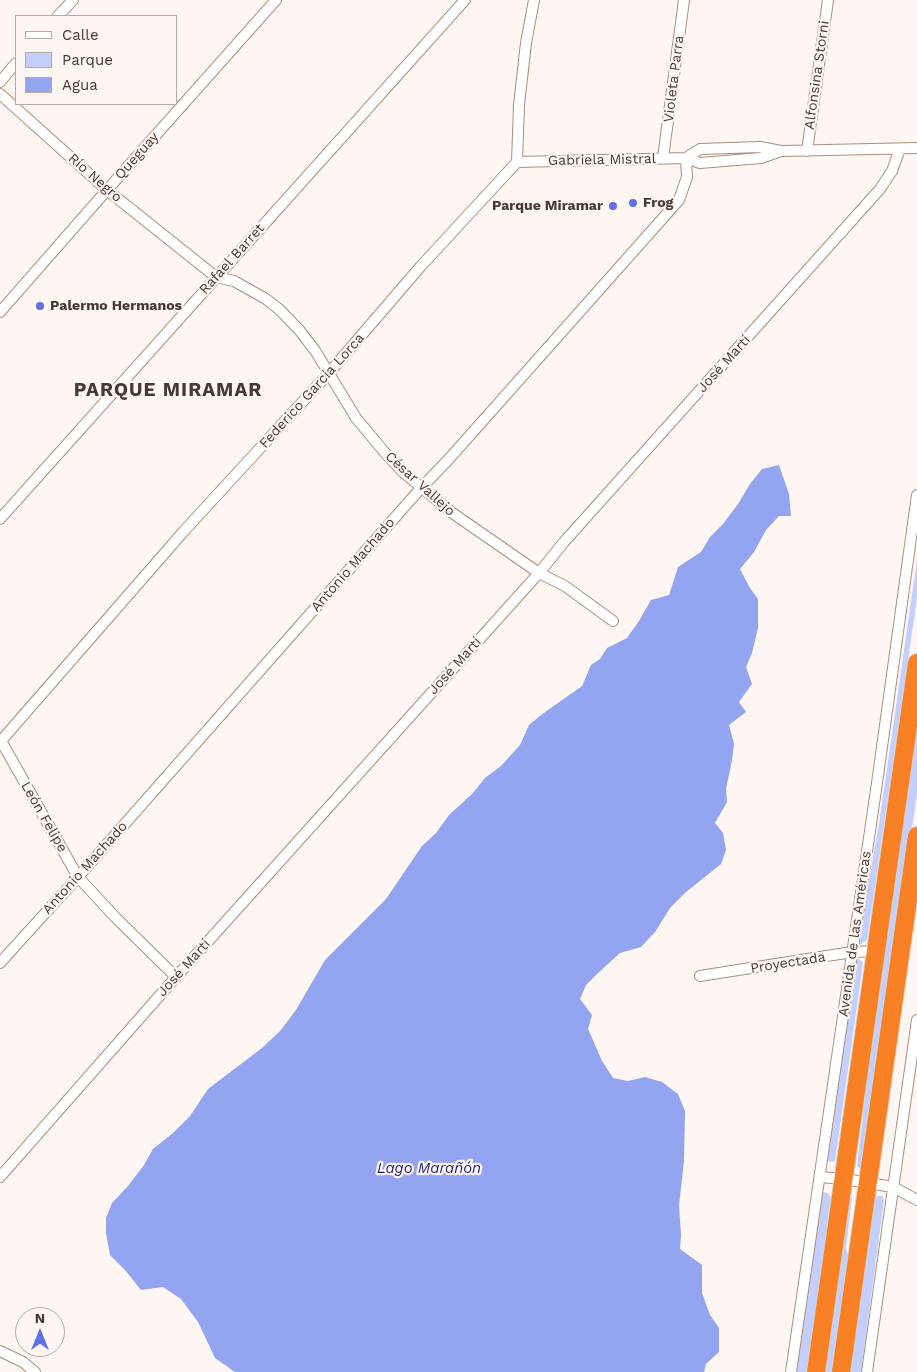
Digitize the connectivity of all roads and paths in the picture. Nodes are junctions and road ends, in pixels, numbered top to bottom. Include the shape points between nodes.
1 (73, 0) edge
2 (276, 0) edge
3 (466, 0) edge
4 (534, 0) edge
5 (684, 0) edge
6 (828, 0) edge
7 (59, 15) edge
8 (15, 64) edge
9 (0, 82) edge
10 (0, 94) edge
11 (917, 148) edge
12 (900, 149) junction
13 (807, 151) junction
14 (664, 158) junction
15 (686, 158) junction
16 (517, 162) junction
17 (106, 190) junction
18 (216, 277) junction
19 (0, 312) edge
20 (329, 373) junction
21 (421, 488) junction
22 (917, 495) edge
23 (0, 519) edge
24 (539, 573) junction
25 (613, 621) dead end
26 (917, 663) edge
27 (0, 741) edge
28 (917, 836) edge
29 (78, 877) junction
30 (876, 951) junction
31 (852, 952) junction
32 (0, 963) edge
33 (700, 976) dead end
34 (176, 977) junction
35 (917, 1020) edge
36 (0, 1177) edge
37 (820, 1177) junction
38 (845, 1179) junction
39 (868, 1183) junction
40 (892, 1187) junction
41 (917, 1200) edge
42 (0, 1351) edge
43 (35, 1372) edge
44 (791, 1372) edge
45 (816, 1372) edge
46 (841, 1372) edge
47 (867, 1372) edge

1 - 7 street
2 - 17 street, Queguay
3 - 18 street, Rafael Barret
4 - 16 street via 519,105
5 - 14 street, Violeta Parra
6 - 13 street, Alfonsina Storni
8 - 9 street
10 - 17 street, Río Negro
11 - 12 street, Gabriela Mistral
12 - 13 street, Gabriela Mistral
12 - 24 street, José Martí via 892,171 880,189
13 - 15 street, Gabriela Mistral via 781,151 760,146 700,149
14 - 15 street, Gabriela Mistral
14 - 16 street, Gabriela Mistral
15 - 21 street, Antonio Machado via 686,177 679,200
16 - 20 street, Federico García Lorca
17 - 18 street, Río Negro
17 - 19 street, Queguay
18 - 20 street, César Vallejo via 250,289 280,310 300,331
18 - 23 street, Rafael Barret
20 - 21 street, César Vallejo via 370,436
20 - 27 street, Federico García Lorca via 184,531
21 - 24 street, César Vallejo
21 - 29 street, Antonio Machado
22 - 31 street, Avenida de las Américas
24 - 25 street, César Vallejo via 566,586
24 - 34 street, José Martí
26 - 30 highway, Avenida de las Américas
27 - 29 street, León Felipe
28 - 39 highway
29 - 32 street, Antonio Machado
29 - 34 street, León Felipe
30 - 31 street, Proyectada
30 - 38 highway, Avenida de las Américas
31 - 33 street, Proyectada
31 - 37 street, Avenida de las Américas
34 - 36 street, José Martí
35 - 40 street
37 - 38 street
37 - 44 street, Avenida de las Américas
38 - 39 street
38 - 45 highway, Avenida de las Américas
39 - 40 street
39 - 46 highway
40 - 41 street
40 - 47 street
42 - 43 street

